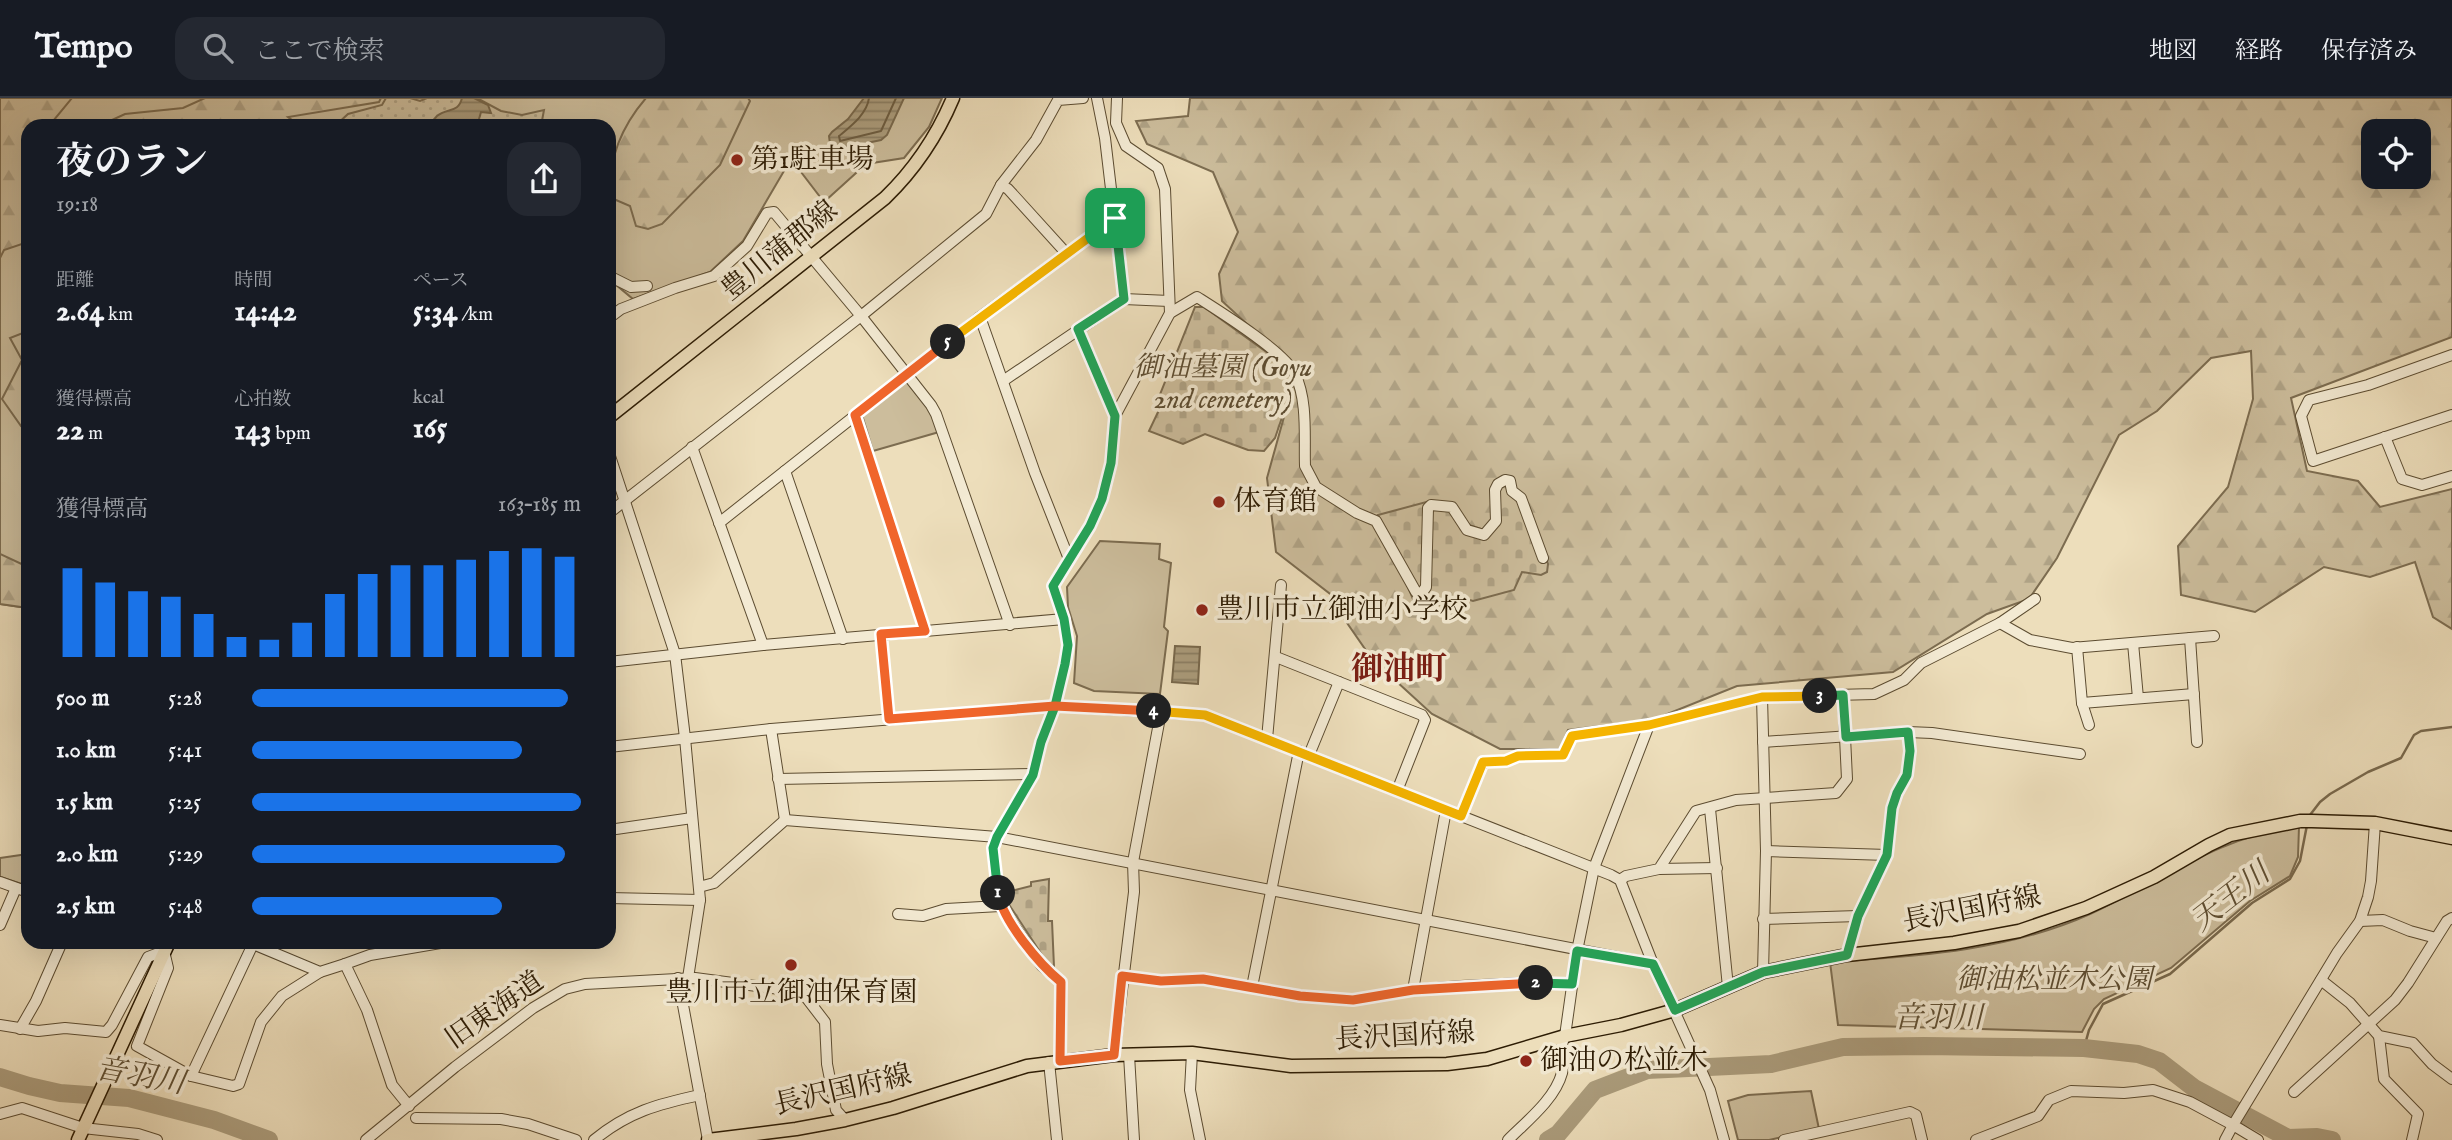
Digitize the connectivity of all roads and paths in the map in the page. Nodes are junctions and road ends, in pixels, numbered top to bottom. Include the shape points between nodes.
1 (953, 98) edge
2 (1083, 98) edge
3 (1097, 98) edge
4 (1117, 98) edge
5 (1001, 185) junction
6 (1115, 218) junction
7 (1067, 254) junction
8 (813, 257) junction
9 (616, 280) edge
10 (647, 286) dead end
11 (1124, 299) junction
12 (1169, 301) junction
13 (616, 313) edge
14 (1170, 313) junction
15 (861, 316) junction
16 (980, 317) junction
17 (1078, 329) junction
18 (2452, 355) edge
19 (906, 375) junction
20 (1003, 381) junction
21 (616, 412) edge
22 (855, 415) junction
23 (2452, 415) edge
24 (1115, 416) junction
25 (2385, 437) junction
26 (692, 447) junction
27 (785, 471) junction
28 (616, 474) edge
29 (2452, 476) edge
30 (625, 500) junction
31 (616, 507) edge
32 (719, 523) junction
33 (1543, 558) dead end
34 (1069, 559) junction
35 (1281, 584) dead end
36 (2035, 599) dead end
37 (1064, 619) junction
38 (2000, 622) junction
39 (1010, 625) junction
40 (925, 631) junction
41 (881, 634) junction
42 (2214, 636) dead end
43 (2190, 638) junction
44 (843, 639) junction
45 (2133, 643) junction
46 (763, 645) junction
47 (2077, 647) junction
48 (675, 654) junction
49 (1276, 657) junction
50 (616, 661) edge
51 (1339, 682) junction
52 (2194, 694) junction
53 (1843, 695) junction
54 (1762, 697) junction
55 (2138, 698) junction
56 (2082, 703) junction
57 (1055, 706) junction
58 (1161, 712) junction
59 (889, 719) junction
60 (1649, 725) junction
61 (2089, 725) dead end
62 (771, 729) junction
63 (1908, 732) junction
64 (1846, 737) junction
65 (685, 738) junction
66 (1267, 739) junction
67 (1763, 743) junction
68 (2197, 743) dead end
69 (616, 746) edge
70 (1304, 753) junction
71 (2080, 754) dead end
72 (1033, 775) junction
73 (778, 779) junction
74 (1397, 791) junction
75 (1765, 797) junction
76 (1710, 809) junction
77 (1446, 810) junction
78 (1461, 816) junction
79 (692, 818) junction
80 (785, 820) junction
81 (2375, 822) junction
82 (616, 829) edge
83 (997, 837) junction
84 (2452, 838) edge
85 (1766, 851) junction
86 (1887, 855) junction
87 (1133, 862) junction
88 (1594, 868) junction
89 (1717, 868) junction
90 (1659, 869) junction
91 (1620, 880) junction
92 (0, 882) edge
93 (699, 887) junction
94 (16, 888) junction
95 (1270, 889) junction
96 (21, 890) edge
97 (616, 898) edge
98 (700, 900) junction
99 (1000, 906) junction
100 (898, 914) dead end
101 (1858, 916) junction
102 (2452, 918) edge
103 (1763, 919) junction
104 (1425, 920) junction
105 (2360, 920) junction
106 (0, 925) edge
107 (2436, 938) junction
108 (59, 949) edge
109 (162, 949) edge
110 (166, 949) edge
111 (167, 949) edge
112 (251, 949) edge
113 (268, 949) edge
114 (381, 949) edge
115 (1577, 951) junction
116 (1847, 955) junction
117 (345, 964) junction
118 (1653, 964) junction
119 (320, 972) junction
120 (1763, 972) junction
121 (1122, 976) junction
122 (683, 978) junction
123 (2321, 980) junction
124 (1572, 984) junction
125 (1252, 987) junction
126 (1728, 987) junction
127 (1413, 990) junction
128 (1675, 1010) junction
129 (2368, 1023) junction
130 (0, 1025) edge
131 (20, 1029) junction
132 (1565, 1036) junction
133 (2379, 1036) junction
134 (1192, 1053) junction
135 (1114, 1055) junction
136 (1129, 1055) junction
137 (1055, 1062) junction
138 (191, 1076) junction
139 (2452, 1079) edge
140 (2294, 1091) dead end
141 (700, 1095) junction
142 (409, 1106) junction
143 (0, 1114) edge
144 (416, 1118) dead end
145 (845, 1120) junction
146 (2235, 1122) junction
147 (82, 1130) edge
148 (1828, 1135) edge
149 (156, 1140) edge
150 (366, 1140) edge
151 (576, 1140) edge
152 (594, 1140) edge
153 (708, 1140) edge
154 (1057, 1140) edge
155 (1134, 1140) edge
156 (1200, 1140) edge
157 (1508, 1140) edge
158 (1724, 1140) edge
159 (1784, 1140) edge
160 (1922, 1140) edge
161 (1976, 1140) edge
162 (2225, 1140) edge
163 (2258, 1140) edge
164 (2412, 1140) edge

1 - 8 main road, 豊川蒲郡線 via 933,139 901,183
2 - 5 street via 1058,100
3 - 6 street
4 - 12 street via 1115,123 1126,146 1158,168 1165,190
5 - 7 street
5 - 15 street via 986,214
6 - 7 street
6 - 11 street
7 - 16 street
8 - 13 street via 774,212 767,213 747,246 714,276
8 - 15 street
8 - 21 main road, 豊川蒲郡線
9 - 10 street via 631,287
11 - 12 street
11 - 17 street
12 - 14 street
14 - 24 street
14 - 33 street via 1196,296 1287,360 1300,387 1308,475 1316,487 1376,521 1416,592 1421,594 1426,587 1428,508 1452,507 1467,530 1484,535 1496,521 1495,490 1505,480 1521,498
15 - 19 street
15 - 26 street
16 - 19 street
16 - 20 street
17 - 20 street
17 - 24 street
18 - 25 street via 2309,400 2301,416 2313,461
19 - 22 street
19 - 39 street via 936,414
20 - 34 street
22 - 27 street
22 - 40 street
23 - 25 street
24 - 34 street via 1102,499
25 - 29 street via 2402,479 2422,485
26 - 30 street
26 - 32 street
27 - 32 street
27 - 44 street
28 - 30 street
30 - 31 street
30 - 48 street
32 - 46 street
34 - 37 street via 1053,586
35 - 49 street
36 - 38 street
37 - 39 street
37 - 57 street via 1068,645
38 - 47 street via 2030,640
38 - 53 street via 1921,663 1904,680 1874,694
39 - 40 street
40 - 41 street
41 - 44 street
41 - 59 street
42 - 43 street
43 - 45 street
43 - 52 street
44 - 46 street
45 - 47 street
45 - 55 street
46 - 48 street
47 - 56 street
48 - 50 street
48 - 65 street
49 - 51 street
49 - 66 street
51 - 70 street
51 - 74 street via 1425,720
52 - 55 street
52 - 68 street
53 - 54 street
53 - 64 street
54 - 60 street
54 - 67 street
55 - 56 street
56 - 61 street
57 - 58 street
57 - 59 street
57 - 72 street
58 - 66 street via 1205,715
58 - 87 street
59 - 62 street
60 - 78 street via 1572,736 1563,755 1483,762
60 - 88 street
62 - 65 street
62 - 73 street
63 - 64 street
63 - 71 street
63 - 86 street via 1907,775 1892,808
64 - 67 street
64 - 75 street via 1847,779 1836,793
65 - 69 street
65 - 79 street
66 - 70 street
67 - 75 street
70 - 74 street
70 - 95 street
72 - 73 street
72 - 83 street
73 - 80 street
74 - 77 street
75 - 76 street
75 - 85 street
76 - 89 street
76 - 90 street via 1696,811
77 - 78 street
77 - 104 street
78 - 88 street
79 - 82 street
79 - 93 street
80 - 83 street
80 - 93 street via 714,883
81 - 84 main road, 長沢国府線
81 - 105 street via 2371,881
81 - 116 main road, 長沢国府線 via 2306,821 2230,835 2086,908 2019,930 1954,943
83 - 87 street
83 - 99 street via 993,848
85 - 86 street
85 - 103 street
86 - 101 street
87 - 95 street
87 - 121 street via 1134,892
88 - 91 street
88 - 115 street
89 - 90 street
89 - 126 street
90 - 91 street
91 - 118 street
92 - 94 street
93 - 98 street
94 - 96 street
94 - 106 street
95 - 104 street
95 - 125 street
97 - 98 street
98 - 122 street
99 - 100 street via 946,909 923,916
99 - 137 street via 1042,966 1061,982
101 - 103 street
101 - 116 street
102 - 107 street
103 - 120 street
104 - 115 street
104 - 127 street
105 - 107 street via 2383,920
105 - 123 street
107 - 129 street via 2395,1000
108 - 131 street
109 - 131 street via 148,957 106,1031
110 - 147 main road
111 - 138 street via 168,968 137,1046
112 - 138 street
113 - 119 street
114 - 117 street
115 - 118 street
115 - 124 street
116 - 120 main road, 長沢国府線
117 - 119 street
117 - 142 street via 367,1010 392,1085
118 - 128 street
119 - 138 street via 282,996 261,1022 239,1084
120 - 126 main road, 長沢国府線
121 - 125 street via 1161,981 1203,979
121 - 135 street
122 - 141 street
122 - 142 street, 旧東海道 via 565,989 455,1066
122 - 145 street, 旧東海道 via 802,992 825,1022 836,1110
123 - 129 street
123 - 146 street
124 - 127 street
124 - 132 street
125 - 127 street via 1353,1000
126 - 128 main road, 長沢国府線
128 - 132 main road, 長沢国府線
128 - 158 street via 1710,1090
129 - 133 street
129 - 140 street
130 - 131 street
132 - 134 main road, 長沢国府線 via 1447,1065 1291,1066
132 - 157 street via 1560,1046 1564,1066 1559,1085
133 - 139 street via 2413,1043
133 - 164 street via 2384,1079 2418,1114
134 - 136 main road, 長沢国府線
134 - 156 street via 1190,1090
135 - 136 main road, 長沢国府線
135 - 137 main road, 長沢国府線
136 - 155 street
137 - 145 main road, 長沢国府線 via 1027,1066
137 - 154 street
141 - 152 street via 625,1117
141 - 153 street
142 - 150 street, 旧東海道
143 - 147 street via 22,1108
144 - 151 street via 501,1119
145 - 153 main road, 長沢国府線
146 - 161 street via 2153,1090 2071,1091 2049,1101 2038,1116
146 - 162 street
146 - 163 street
147 - 149 street via 138,1134
148 - 159 street
148 - 160 street via 1910,1112 1916,1115

